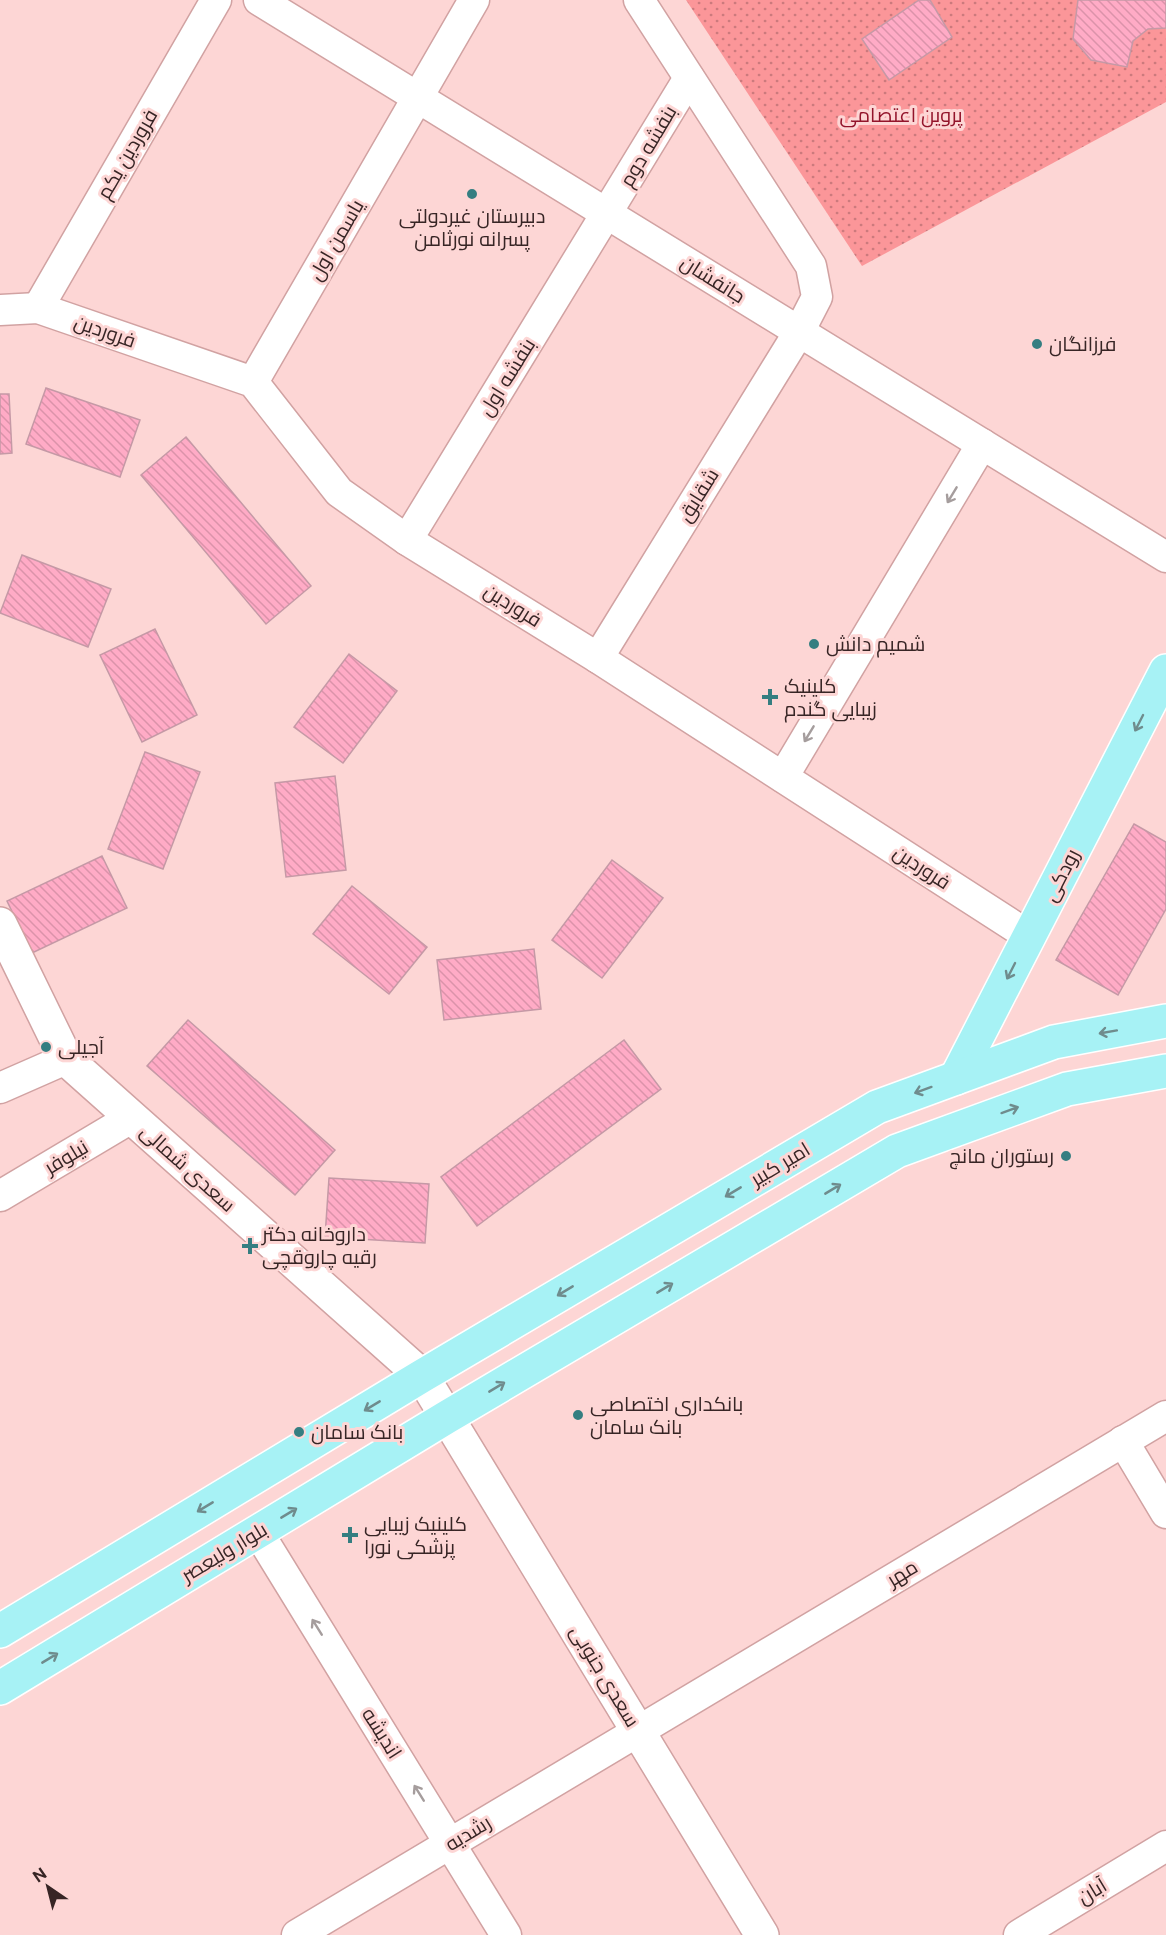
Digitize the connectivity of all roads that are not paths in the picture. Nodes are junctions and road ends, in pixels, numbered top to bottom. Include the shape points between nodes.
1 (216, 0) edge
2 (259, 0) edge
3 (474, 0) edge
4 (639, 0) edge
5 (689, 78) junction
6 (419, 98) junction
7 (607, 214) junction
8 (38, 308) junction
9 (0, 310) edge
10 (799, 332) junction
11 (253, 382) junction
12 (982, 444) junction
13 (407, 540) junction
14 (1166, 557) edge
15 (598, 658) junction
16 (1166, 671) edge
17 (783, 777) junction
18 (0, 924) edge
19 (1029, 936) junction
20 (1166, 1021) edge
21 (66, 1059) junction
22 (1166, 1071) edge
23 (956, 1078) junction
24 (0, 1088) edge
25 (131, 1118) junction
26 (0, 1196) edge
27 (422, 1376) junction
28 (1166, 1416) edge
29 (447, 1417) junction
30 (1123, 1441) junction
31 (1166, 1513) edge
32 (258, 1532) junction
33 (0, 1631) edge
34 (0, 1688) edge
35 (638, 1731) junction
36 (450, 1843) junction
37 (1166, 1846) edge
38 (297, 1935) edge
39 (506, 1935) edge
40 (762, 1935) edge
41 (1019, 1935) edge

1 - 8 street, فروردین یکم
2 - 6 street, جانفشان
3 - 6 street, یاسمن اول
4 - 5 street, شقایق
5 - 7 street, بنفشه دوم
5 - 10 street, شقایق via 811,266 817,297
6 - 7 street, جانفشان
6 - 11 street, یاسمن اول
7 - 10 street, جانفشان
7 - 13 street, بنفشه اول
8 - 9 street, فروردین
8 - 11 street, فروردین
10 - 12 street, جانفشان
10 - 15 street, شقایق
11 - 13 street, فروردین via 339,492
12 - 14 street, جانفشان
12 -> 17 street
13 - 15 street, فروردین
15 - 17 street, فروردین
16 -> 19 main road, رودکى
17 - 19 street, فروردین
18 - 21 main road, سعدى شمالى
19 -> 23 main road, رودکى
20 -> 23 main road, امیر کبیر via 1054,1042
21 - 24 street
21 - 25 main road, سعدى شمالى
29 -> 22 main road via 897,1151 1066,1089
23 -> 27 main road, امیر کبیر via 877,1107
25 - 26 street, نیلوفر
25 - 27 main road, سعدى شمالى
27 - 29 main road, سعدى شمالى
27 -> 33 main road
28 - 30 street, مهر
32 -> 29 main road, بلوار ولیعصر
29 - 35 main road, سعدى جنوبی
30 - 31 street
30 - 35 street, مهر
34 -> 32 main road, بلوار ولیعصر
36 -> 32 street, اندیشه
35 - 36 street, رشدیه
35 - 40 main road, سعدى جنوبی
36 - 38 street, رشدیه
36 - 39 street, اندیشه
37 - 41 street, آبان

